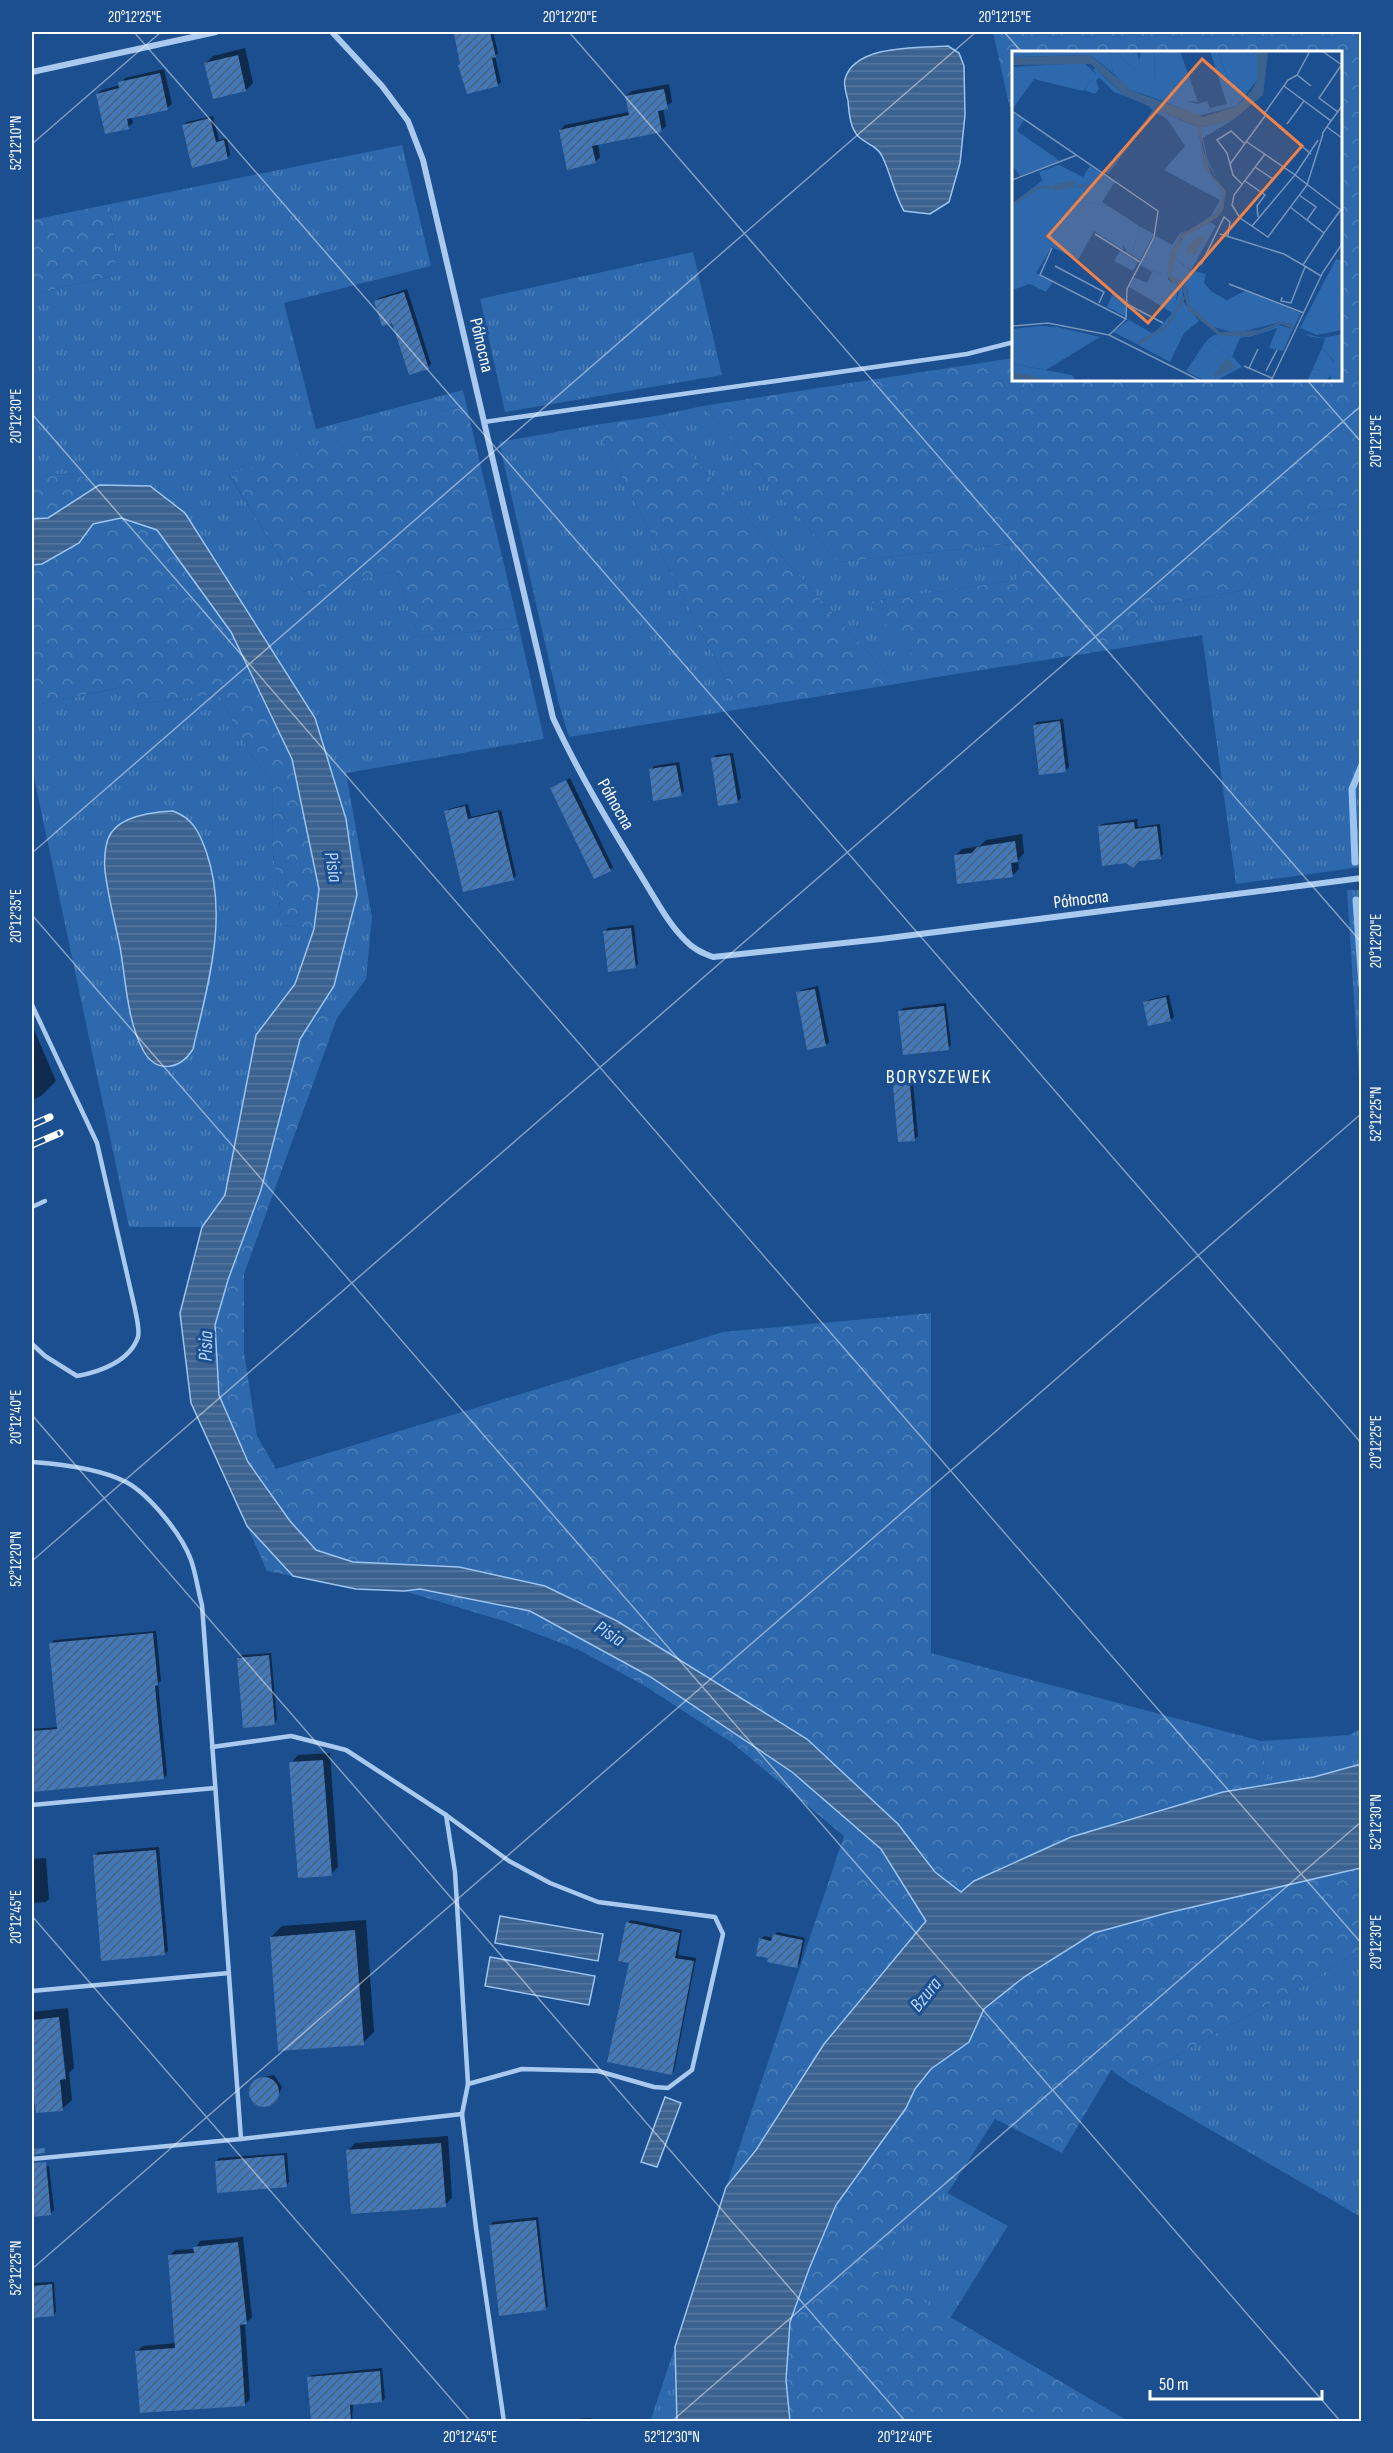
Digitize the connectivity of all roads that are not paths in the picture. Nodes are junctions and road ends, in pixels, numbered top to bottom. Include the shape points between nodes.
1 (216, 32) edge
2 (332, 32) edge
3 (32, 72) edge
4 (1012, 343) edge
5 (484, 422) junction
6 (1362, 878) edge
7 (32, 1005) edge
8 (45, 1201) dead end
9 (32, 1207) edge
10 (32, 1344) edge
11 (32, 1462) edge
12 (212, 1747) junction
13 (215, 1788) junction
14 (32, 1805) edge
15 (446, 1815) junction
16 (229, 1973) junction
17 (32, 1991) edge
18 (468, 2084) junction
19 (462, 2114) junction
20 (241, 2139) junction
21 (32, 2158) edge
22 (504, 2421) edge

1 - 3 street
2 - 5 street, Północna via 382,86 412,131 423,160
4 - 5 lane via 967,354
5 - 6 street, Północna via 553,718 627,853 672,924 699,952 712,957 880,939
7 - 10 lane via 97,1143 138,1336 126,1355 96,1372 77,1376
8 - 9 lane
11 - 12 lane via 87,1470 126,1482 172,1527 191,1559 202,1605
12 - 13 lane
12 - 15 lane via 291,1736 346,1750
13 - 14 lane
13 - 16 lane
15 - 18 lane via 455,1872
15 - 18 lane via 509,1861 550,1883 598,1902 715,1917 723,1934 692,2070 668,2088 598,2071 522,2069
16 - 17 lane
16 - 20 lane
18 - 19 lane
19 - 20 lane
19 - 22 lane
20 - 21 lane

